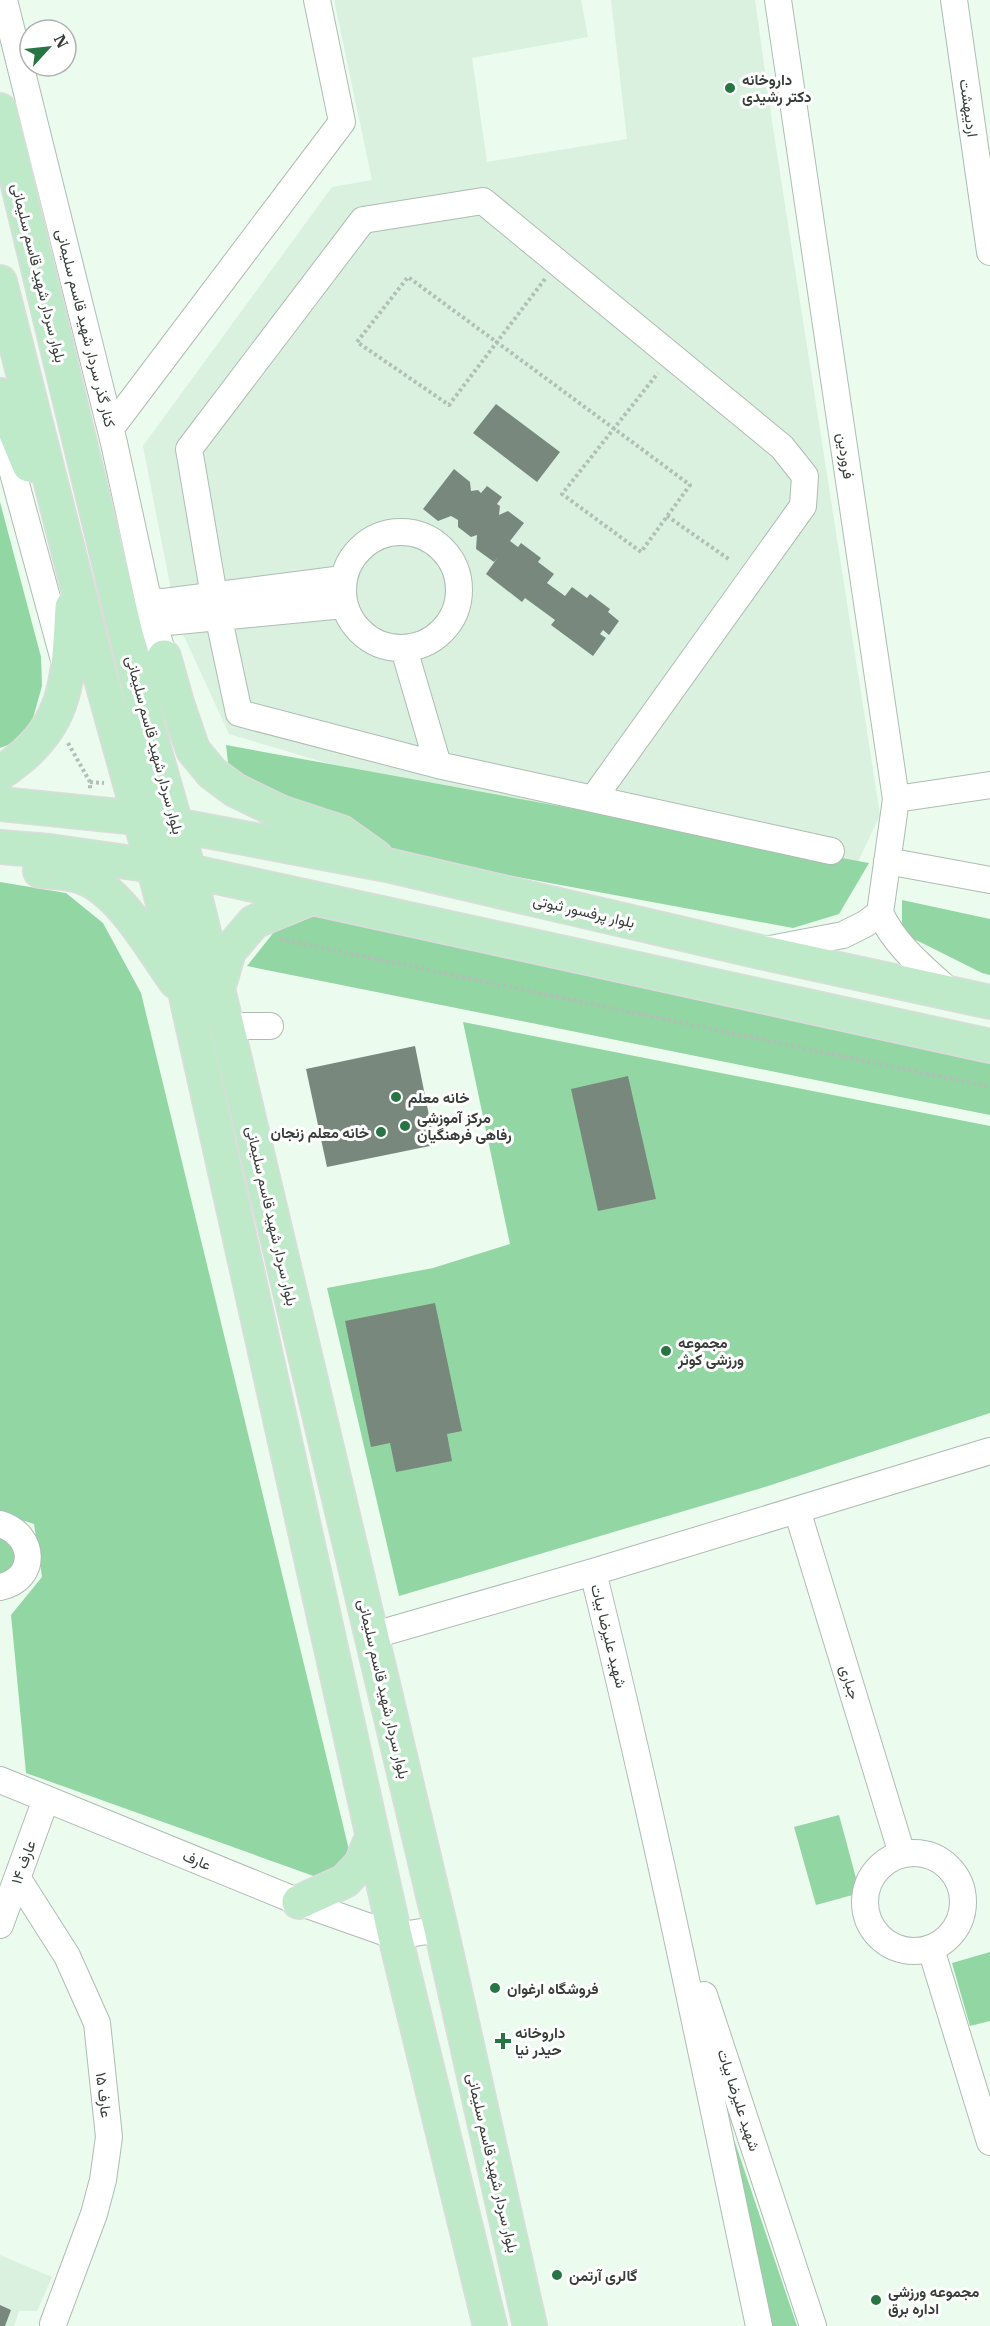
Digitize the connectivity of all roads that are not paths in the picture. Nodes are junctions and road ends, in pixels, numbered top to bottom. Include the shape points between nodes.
1 (4, 0) edge
2 (317, 0) edge
3 (778, 0) edge
4 (954, 0) edge
5 (0, 110) edge
6 (990, 252) edge
7 (0, 282) edge
8 (0, 394) edge
9 (0, 426) edge
10 (111, 428) junction
11 (74, 574) junction
12 (343, 579) junction
13 (344, 605) junction
14 (217, 606) junction
15 (150, 612) junction
16 (404, 649) junction
17 (164, 657) joint
18 (68, 674) junction
19 (438, 765) junction
20 (0, 773) edge
21 (990, 785) edge
22 (593, 799) junction
23 (896, 799) junction
24 (0, 804) edge
25 (138, 818) junction
26 (177, 825) junction
27 (0, 847) edge
28 (831, 851) dead end
29 (887, 861) junction
30 (0, 865) edge
31 (152, 865) junction
32 (387, 865) junction
33 (189, 871) junction
34 (990, 880) edge
35 (311, 898) junction
36 (880, 913) junction
37 (756, 951) junction
38 (218, 989) junction
39 (952, 994) junction
40 (186, 996) junction
41 (990, 1002) edge
42 (227, 1026) junction
43 (270, 1026) dead end
44 (990, 1046) edge
45 (990, 1451) edge
46 (797, 1510) junction
47 (0, 1524) edge
48 (593, 1572) junction
49 (0, 1587) edge
50 (371, 1636) junction
51 (0, 1780) edge
52 (46, 1799) junction
53 (372, 1837) junction
54 (902, 1854) junction
55 (665, 1875) junction
56 (18, 1879) junction
57 (299, 1902) junction
58 (0, 1926) edge
59 (441, 1929) junction
60 (395, 1936) junction
61 (931, 1949) junction
62 (990, 2142) edge
63 (50, 2325) edge
64 (490, 2326) edge
65 (530, 2326) edge
66 (759, 2326) edge
67 (813, 2326) edge

1 - 10 street, کنار گذر سردار شهید قاسم سلیمانی
2 - 10 street via 342,122
3 - 23 street, فروردین
4 - 6 street, اردیبهشت
5 - 26 main road, بلوار سردار شهید قاسم سلیمانی via 150,734
7 - 11 main road
8 - 11 main road
9 - 18 street
10 - 15 street, کنار گذر سردار شهید قاسم سلیمانی
11 - 18 main road
11 - 25 main road
12 - 13 street
12 - 14 street
12 - 16 street via 350,560 363,544 381,535 400,531 420,534 438,544 451,560 458,578 459,599 453,618 440,634 424,644
13 - 14 street
13 - 16 street via 352,623 366,638 384,647
14 - 15 street
14 - 19 street via 239,713
14 - 22 street via 189,449 363,220 483,201 782,447 805,476 803,506
15 - 17 street, کنار گذر سردار شهید قاسم سلیمانی
16 - 19 street
17 - 32 main road via 194,750 212,773 235,790 279,812 340,832
18 - 20 main road via 54,719 35,746
19 - 22 street
21 - 23 street
22 - 28 street
23 - 29 street, فروردین
24 - 25 main road, بلوار پرفسور ثبوتی
25 - 26 main road, بلوار پرفسور ثبوتی
25 - 31 main road
26 - 32 main road, بلوار پرفسور ثبوتی
26 - 33 main road, بلوار سردار شهید قاسم سلیمانی
27 - 31 main road
29 - 34 street
29 - 36 street, فروردین
30 - 40 main road via 80,876 99,885 135,924
31 - 33 main road
31 - 40 main road
32 - 37 main road, بلوار پرفسور ثبوتی
33 - 35 main road
33 - 38 main road, بلوار سردار شهید قاسم سلیمانی
35 - 38 main road via 254,922 229,951
35 - 44 main road
36 - 37 street via 843,935
36 - 39 street via 904,950
37 - 39 main road, بلوار پرفسور ثبوتی
38 - 42 main road, بلوار سردار شهید قاسم سلیمانی
39 - 41 main road, بلوار پرفسور ثبوتی
40 - 53 main road
42 - 43 street
42 - 50 main road, بلوار سردار شهید قاسم سلیمانی
45 - 46 street
46 - 48 street
46 - 54 street, جباری
47 - 49 street via 18,1533 28,1552 23,1573
48 - 50 street
48 - 55 street, شهید علیرضا بیات
50 - 59 main road, بلوار سردار شهید قاسم سلیمانی
51 - 52 street, عارف
52 - 56 street, عارف ۱۴
52 - 57 street, عارف
53 - 57 main road via 361,1864 345,1881
53 - 60 main road
54 - 61 street via 923,1853 943,1862 957,1878 963,1898 960,1920 949,1938
54 - 61 street via 879,1867 866,1890 866,1917 880,1939 904,1951
55 - 66 street, شهید علیرضا بیات
55 - 67 street, شهید علیرضا بیات
56 - 58 street, عارف ۱۴
56 - 63 street, عارف ۱۵ via 67,1956 97,2023 109,2137 94,2214
57 - 60 street, عارف
59 - 60 street
59 - 65 main road, بلوار سردار شهید قاسم سلیمانی
60 - 64 main road
61 - 62 street

